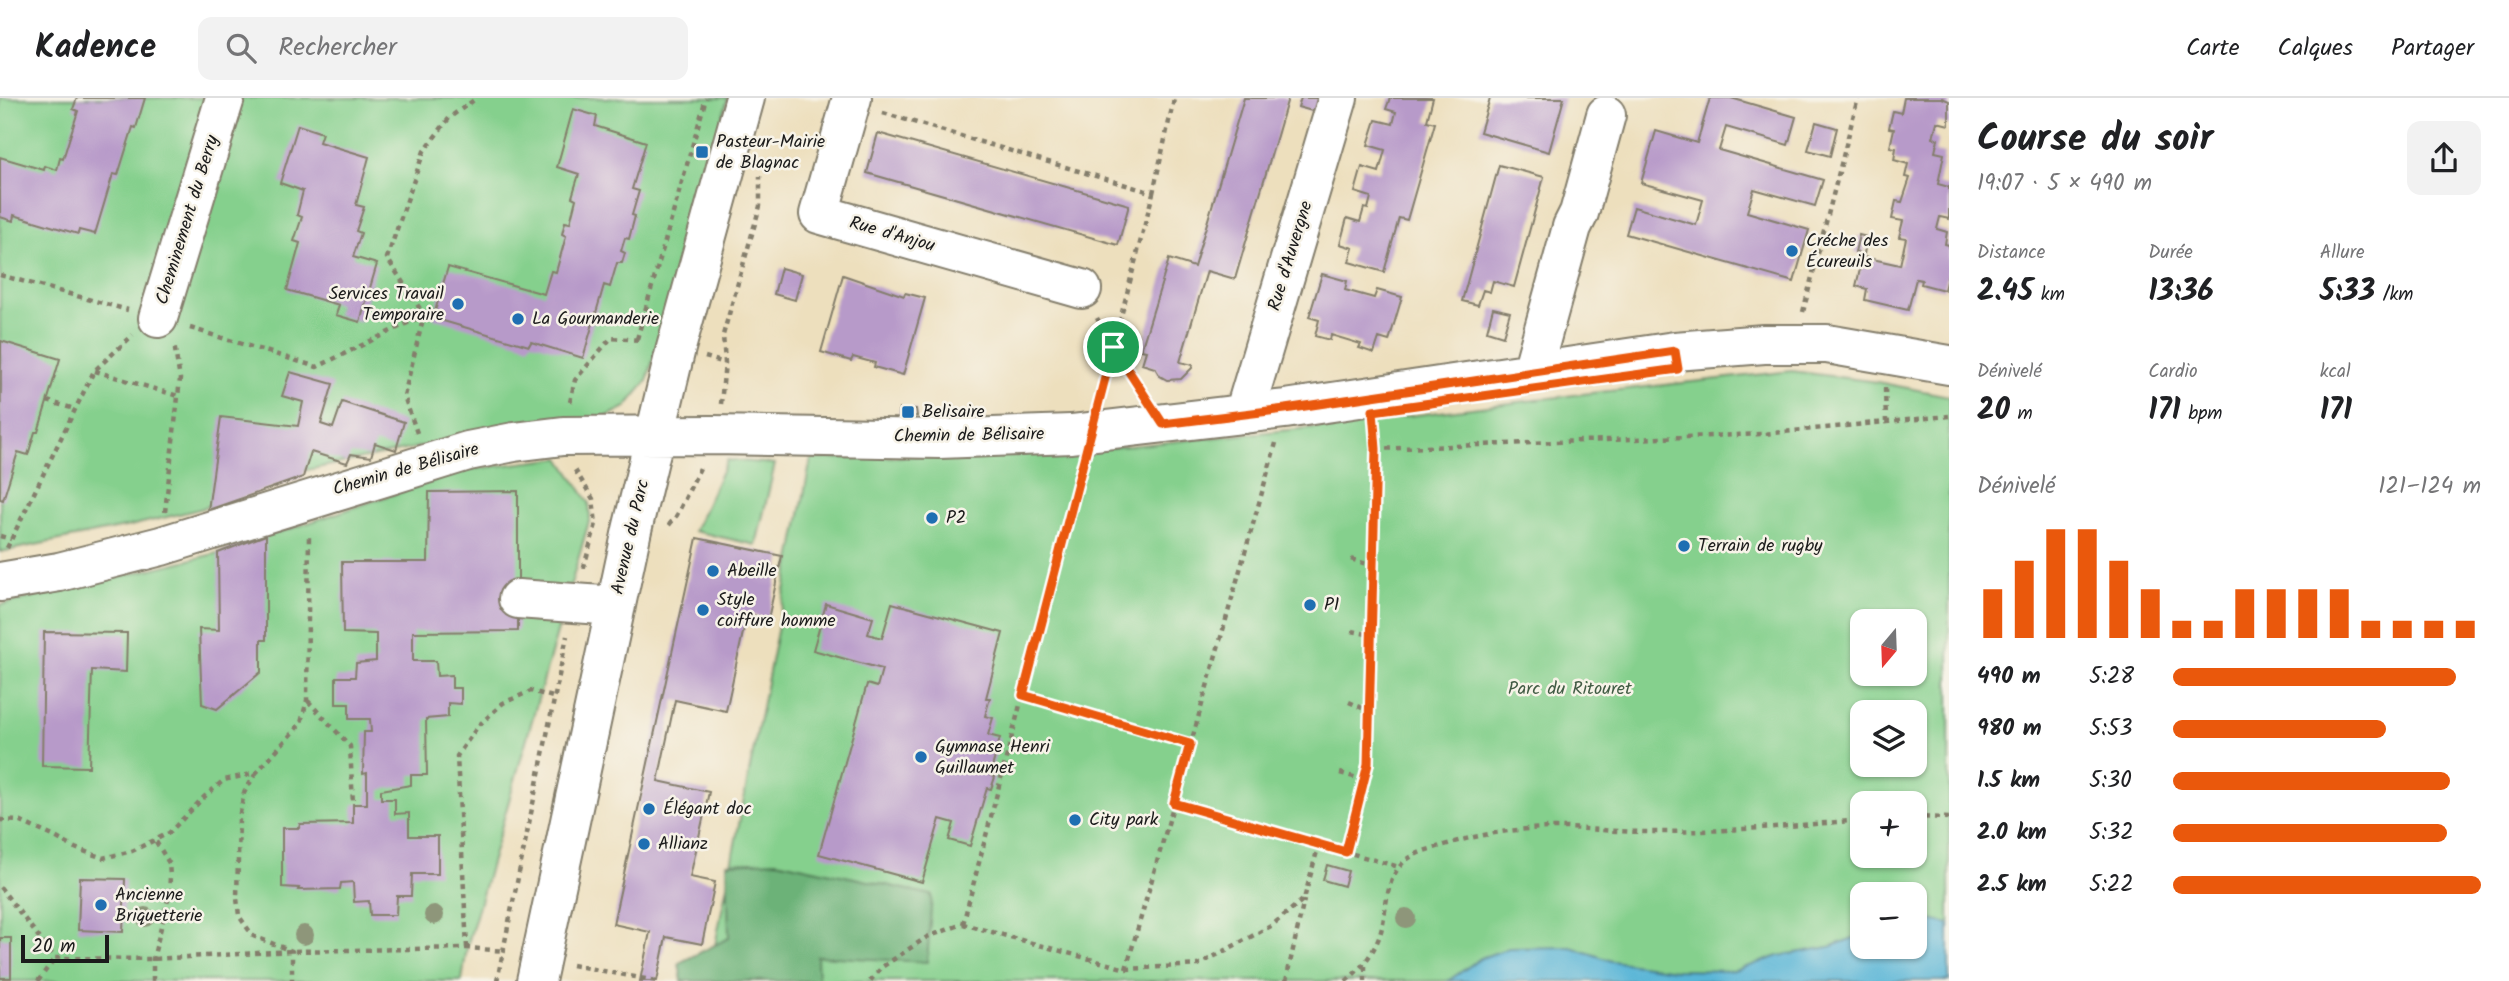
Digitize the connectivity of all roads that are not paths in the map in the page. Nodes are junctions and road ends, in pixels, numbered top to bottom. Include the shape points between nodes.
1 (225, 98) edge
2 (745, 98) edge
3 (1338, 98) edge
4 (851, 101) edge
5 (1606, 115) dead end
6 (1082, 289) road end
7 (158, 318) road end
8 (1949, 365) edge
9 (1532, 372) junction
10 (1244, 414) junction
11 (655, 437) junction
12 (3, 566) edge
13 (518, 599) dead end
14 (616, 606) junction
15 (527, 964) edge

1 - 7 street, Cheminement du Berry
2 - 11 street, Avenue du Parc
3 - 10 street, Rue d'Auvergne
4 - 6 street, Rue d'Anjou via 819,214
5 - 9 street
8 - 9 street, Chemin de Bélisaire via 1826,344 1764,344 1675,351
9 - 10 street, Chemin de Bélisaire
10 - 11 street, Chemin de Bélisaire via 1091,432 939,439
11 - 12 street, Chemin de Bélisaire via 563,436 490,446 59,572
11 - 14 street, Avenue du Parc
13 - 14 street
14 - 15 street, Avenue du Parc

